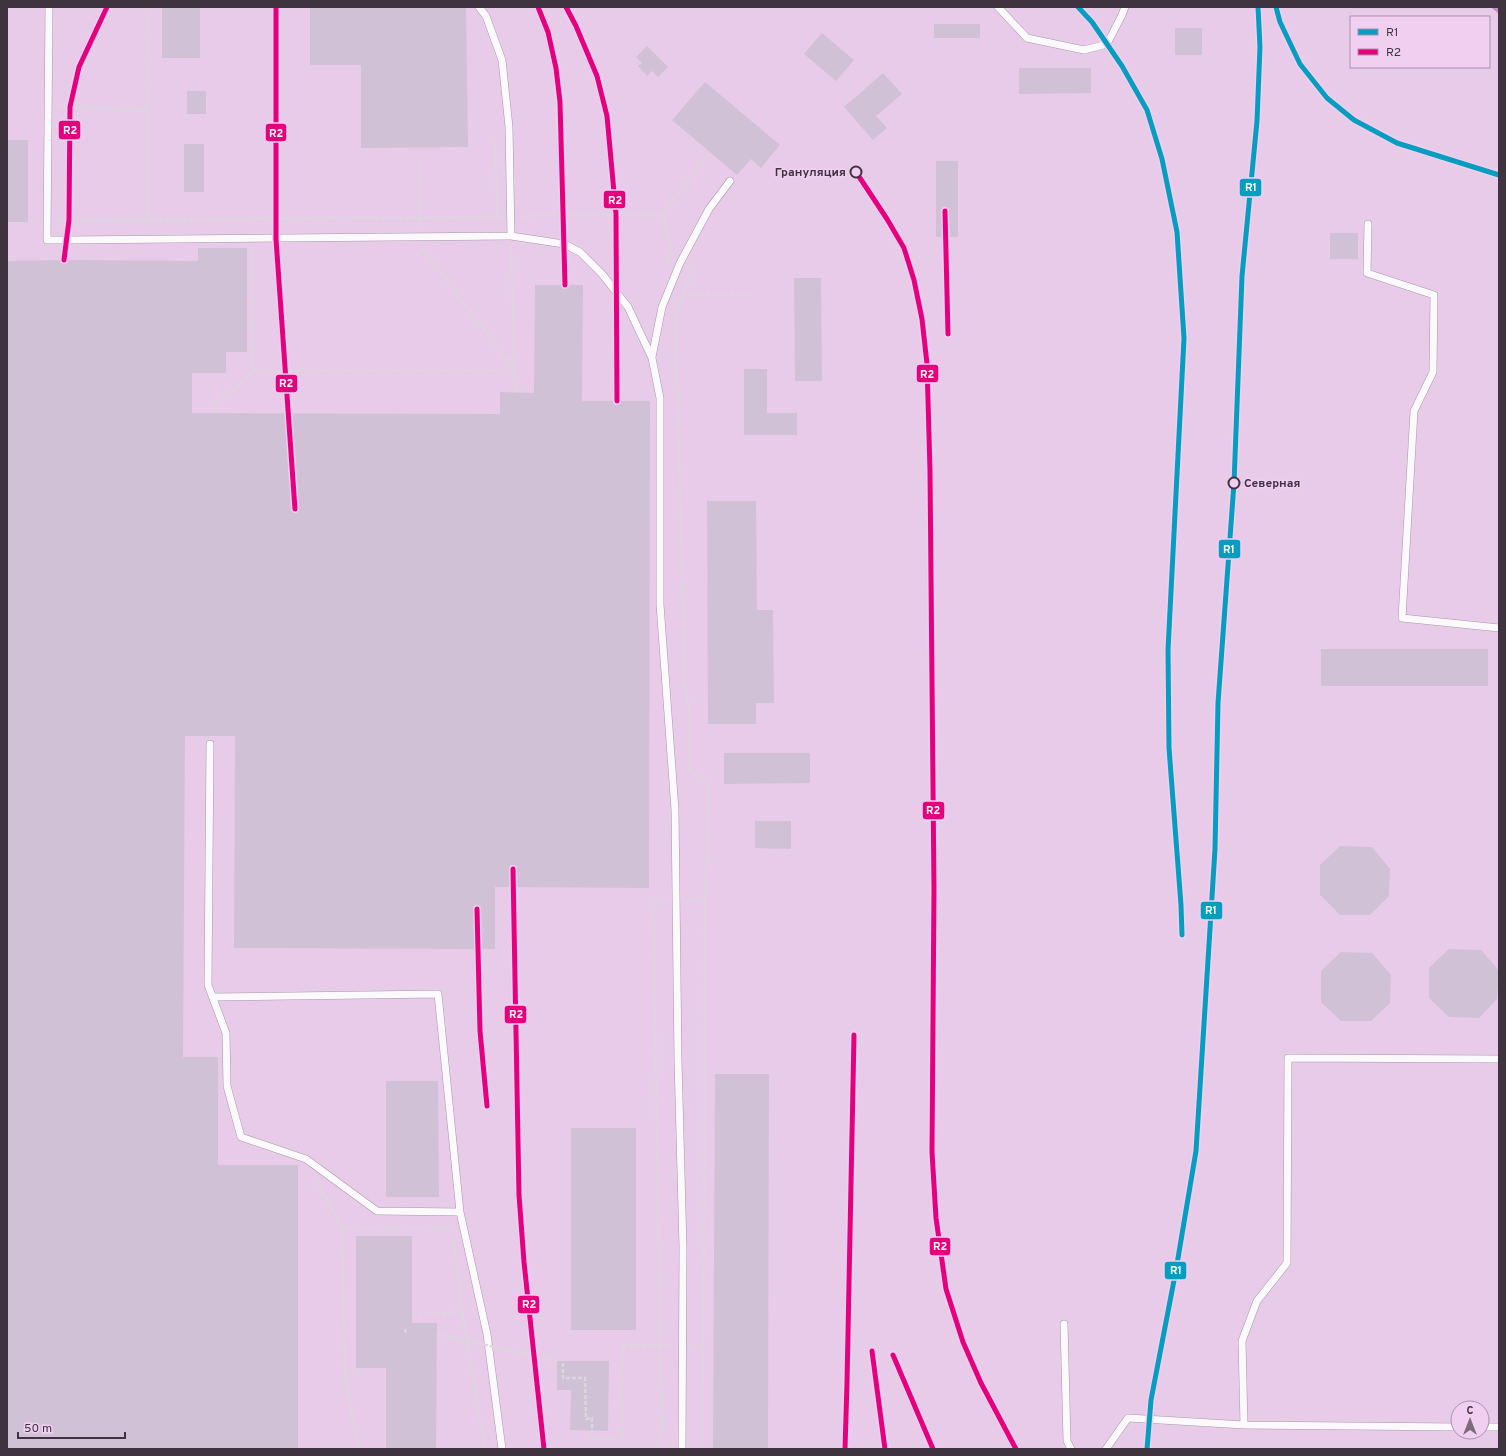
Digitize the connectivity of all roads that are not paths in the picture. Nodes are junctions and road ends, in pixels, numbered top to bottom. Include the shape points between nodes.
1 (49, 7) edge
2 (479, 7) edge
3 (998, 7) edge
4 (1125, 7) edge
5 (730, 181) dead end
6 (1368, 224) dead end
7 (511, 236) junction
8 (652, 358) junction
9 (1499, 628) edge
10 (210, 744) dead end
11 (213, 997) junction
12 (1499, 1060) edge
13 (460, 1212) junction
14 (1064, 1324) dead end
15 (1244, 1425) junction
16 (1450, 1427) edge
17 (502, 1449) edge
18 (682, 1449) edge
19 (1071, 1449) edge
20 (1106, 1449) edge

1 - 7 lane via 47,240
2 - 7 lane via 486,16 502,60 509,127
3 - 4 lane via 1027,38 1084,50 1107,44
5 - 8 lane via 709,209 680,263 662,307
6 - 9 lane via 1367,273 1434,295 1433,372 1414,411 1402,618
7 - 8 lane via 564,244 580,252 602,274 628,307
8 - 18 lane via 660,398 660,604 675,810 683,1248
10 - 11 lane via 208,984
11 - 13 lane via 226,1033 228,1086 241,1137 306,1159 377,1210
11 - 13 lane via 438,994
12 - 15 lane via 1288,1058 1287,1263 1257,1301 1242,1341
13 - 17 lane via 487,1334
14 - 19 lane via 1067,1441
15 - 16 lane
15 - 20 lane via 1128,1418

